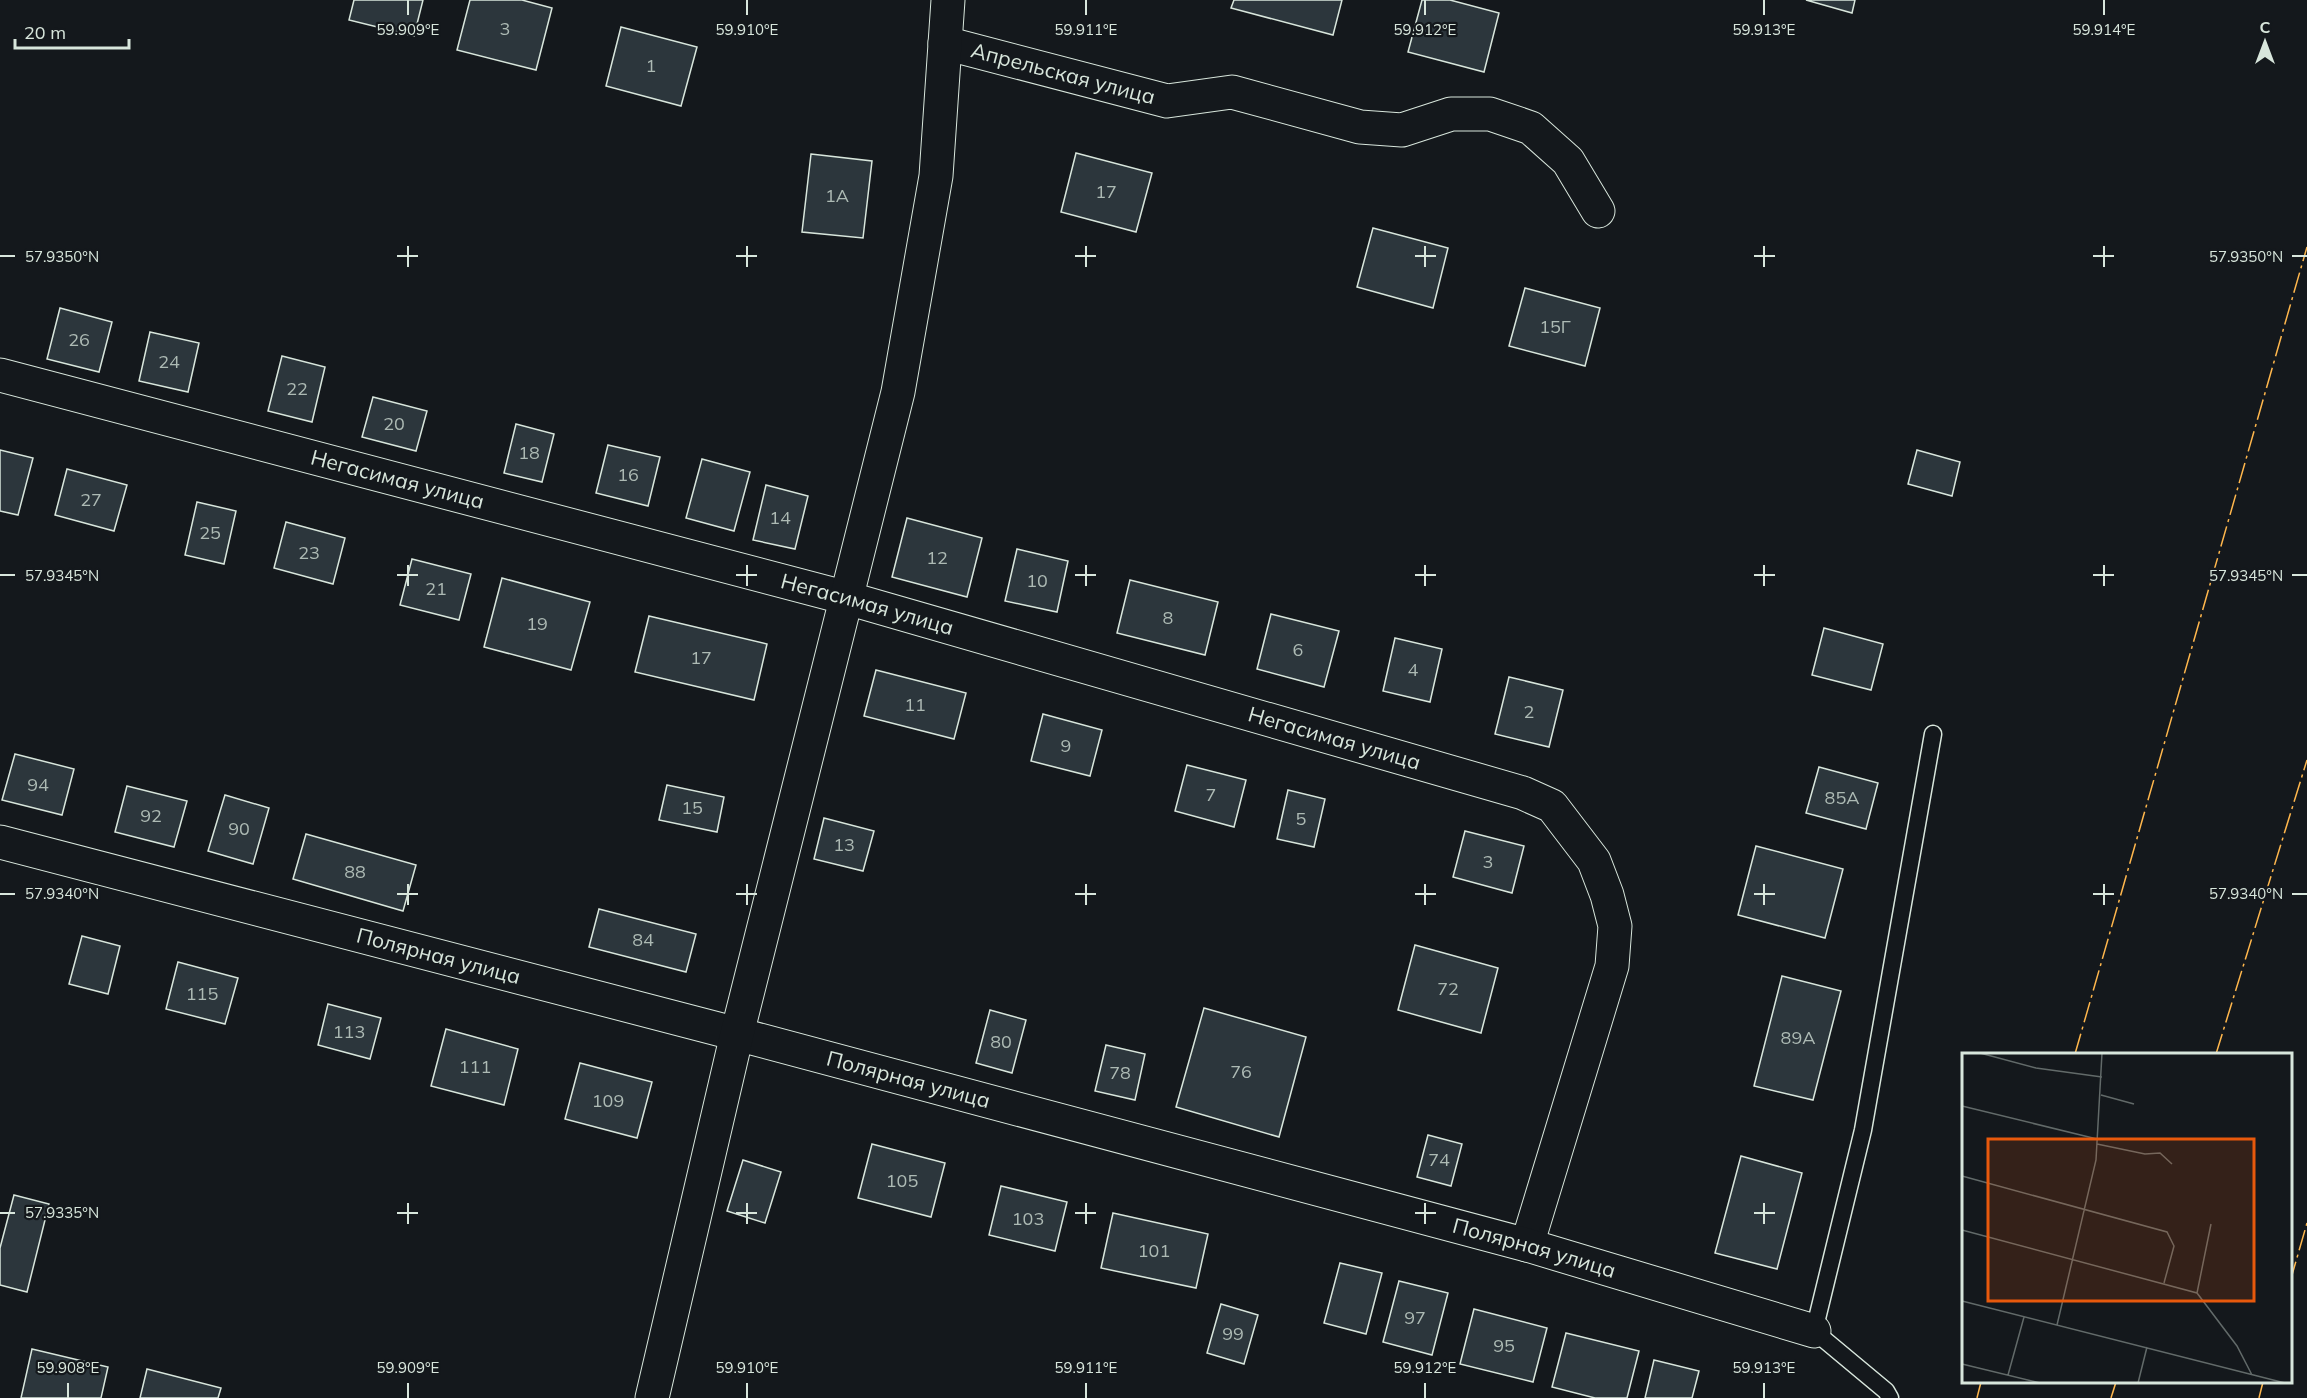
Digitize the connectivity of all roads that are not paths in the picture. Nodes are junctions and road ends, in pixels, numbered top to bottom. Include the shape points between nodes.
1 (948, 0) edge
2 (945, 44) junction
3 (1598, 211) dead end
4 (0, 375) edge
5 (848, 598) junction
6 (1933, 734) dead end
7 (0, 842) edge
8 (737, 1034) junction
9 (1527, 1245) junction
10 (1814, 1331) junction
11 (652, 1398) edge
12 (1890, 1398) edge

1 - 2 street
2 - 3 street, Апрельская улица via 1167,101 1232,92 1360,127 1402,130 1451,114 1490,114 1531,128 1568,161
2 - 5 street via 936,176 898,392
4 - 5 street, Негасимая улица
5 - 8 street
5 - 9 street, Негасимая улица via 1523,793 1552,806 1594,861 1616,926 1612,966
6 - 10 lane via 1863,1130
7 - 8 street, Полярная улица
8 - 9 street, Полярная улица
8 - 11 street
9 - 10 street, Полярная улица
10 - 12 lane

